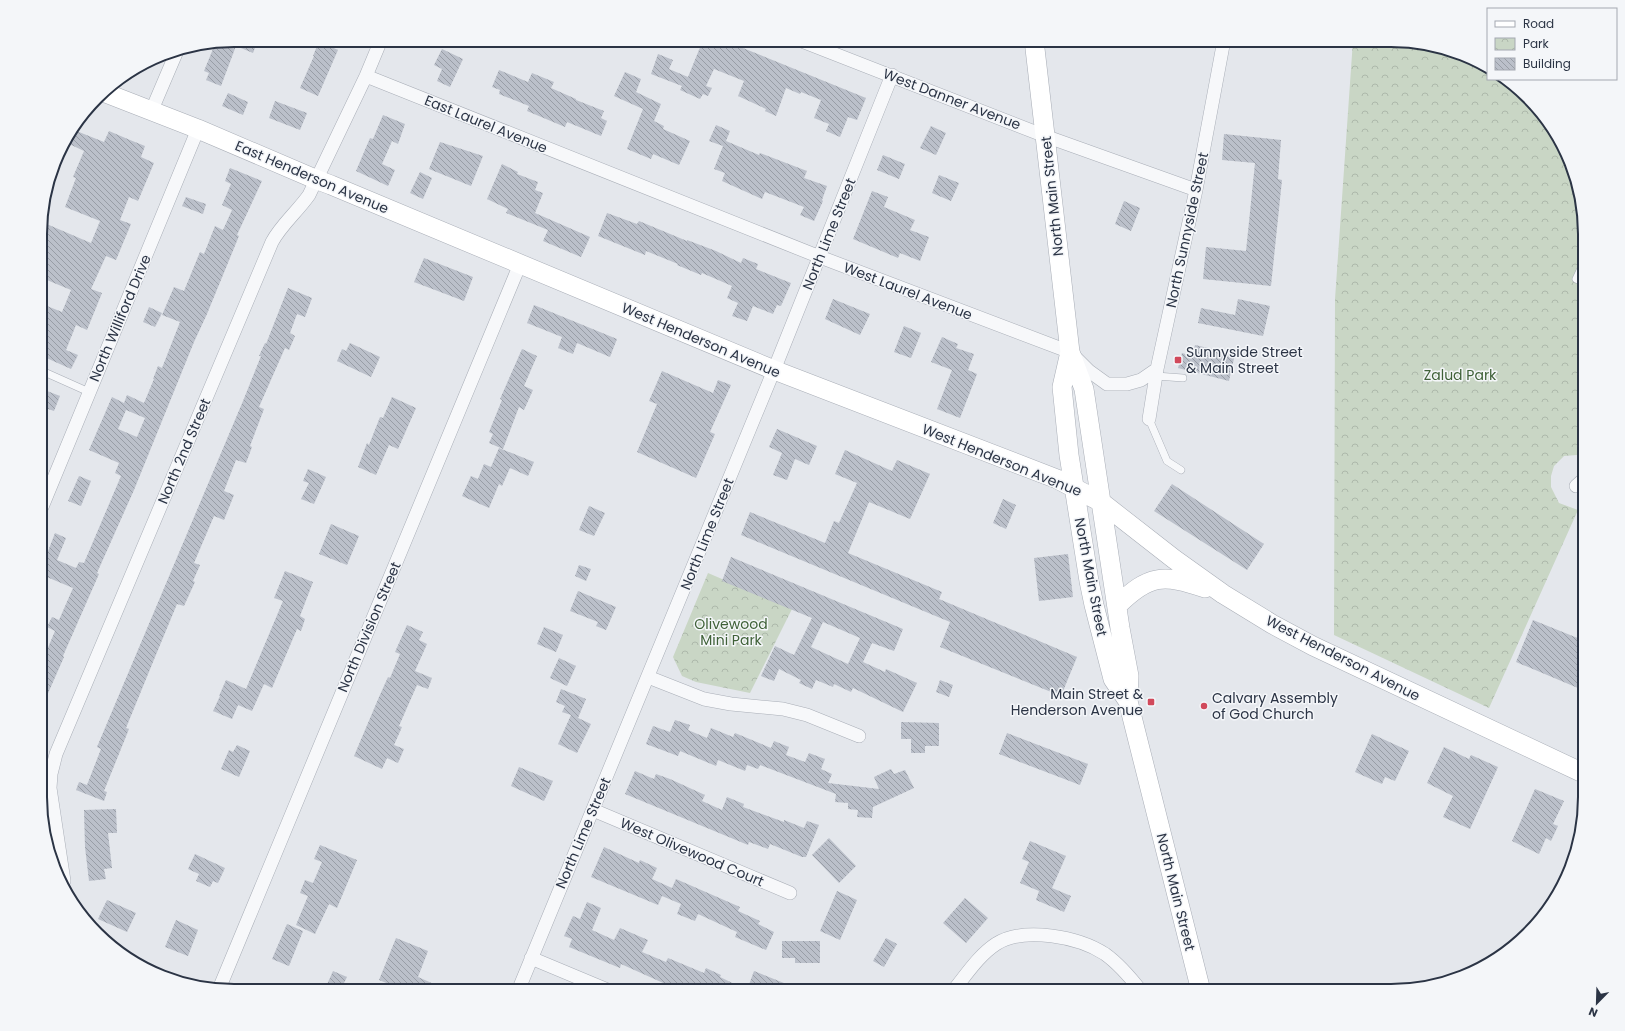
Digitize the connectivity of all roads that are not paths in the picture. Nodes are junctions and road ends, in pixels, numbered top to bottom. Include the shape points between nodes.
1 (378, 47) edge
2 (818, 47) edge
3 (1035, 47) edge
4 (1223, 47) edge
5 (175, 57) edge
6 (892, 75) junction
7 (366, 76) junction
8 (110, 95) edge
9 (150, 112) junction
10 (198, 129) junction
11 (1045, 136) junction
12 (607, 172) joint
13 (315, 179) junction
14 (1196, 190) junction
15 (820, 257) junction
16 (520, 264) junction
17 (1070, 352) junction
18 (774, 370) junction
19 (1157, 372) junction
20 (47, 373) edge
21 (1183, 378) dead end
22 (89, 392) junction
23 (1149, 419) joint
24 (1181, 470) dead end
25 (1075, 488) junction
26 (47, 495) edge
27 (1100, 502) junction
28 (1223, 594) junction
29 (1117, 606) junction
30 (648, 677) junction
31 (1128, 701) junction
32 (859, 736) dead end
33 (1578, 771) edge
34 (593, 810) junction
35 (63, 871) edge
36 (790, 893) dead end
37 (531, 958) junction
38 (221, 984) edge
39 (521, 984) edge
40 (593, 984) edge
41 (959, 984) edge
42 (1135, 984) edge
43 (1199, 984) edge

1 - 7 street, North 2nd Street
2 - 6 street, West Danner Avenue
3 - 11 main road, North Main Street
4 - 14 street, North Sunnyside Street
5 - 9 street
6 - 11 street, West Danner Avenue
6 - 15 street, North Lime Street
7 - 12 street, East Laurel Avenue
7 - 13 street, North 2nd Street
8 - 9 main road, East Henderson Avenue
9 - 10 main road, East Henderson Avenue
10 - 13 main road, East Henderson Avenue
10 - 22 street, North Williford Drive
11 - 14 street, West Danner Avenue
11 - 17 main road, North Main Street
12 - 15 street, West Laurel Avenue
13 - 16 main road, East Henderson Avenue
13 - 35 street, North 2nd Street via 308,196 278,230 272,242 56,754 50,788
14 - 19 street, North Sunnyside Street
15 - 17 street, West Laurel Avenue
15 - 18 street, North Lime Street
16 - 18 main road, West Henderson Avenue
16 - 38 street, North Division Street
17 - 19 street, West Laurel Avenue via 1107,384 1127,384
17 - 25 main road, North Main Street via 1062,387
17 - 27 main road, North Main Street via 1084,389
18 - 25 main road, West Henderson Avenue
18 - 30 street, North Lime Street
19 - 21 lane
19 - 23 street, North Sunnyside Street
20 - 22 lane
22 - 26 street, North Williford Drive
23 - 24 lane via 1167,461
25 - 27 main road, West Henderson Avenue
25 - 31 main road, North Main Street via 1098,625 1113,679
27 - 28 main road, West Henderson Avenue
27 - 29 main road, North Main Street
28 - 29 main road via 1169,578 1142,584
28 - 33 main road, West Henderson Avenue via 1313,646
29 - 31 main road, North Main Street via 1129,676
30 - 32 street via 704,698 731,704 783,709 807,715
30 - 34 street, North Lime Street
31 - 43 main road, North Main Street
34 - 36 street, West Olivewood Court
34 - 37 street, North Lime Street
37 - 39 street, North Lime Street
37 - 40 street
41 - 42 street via 997,944 1024,936 1041,935 1076,941 1104,954

